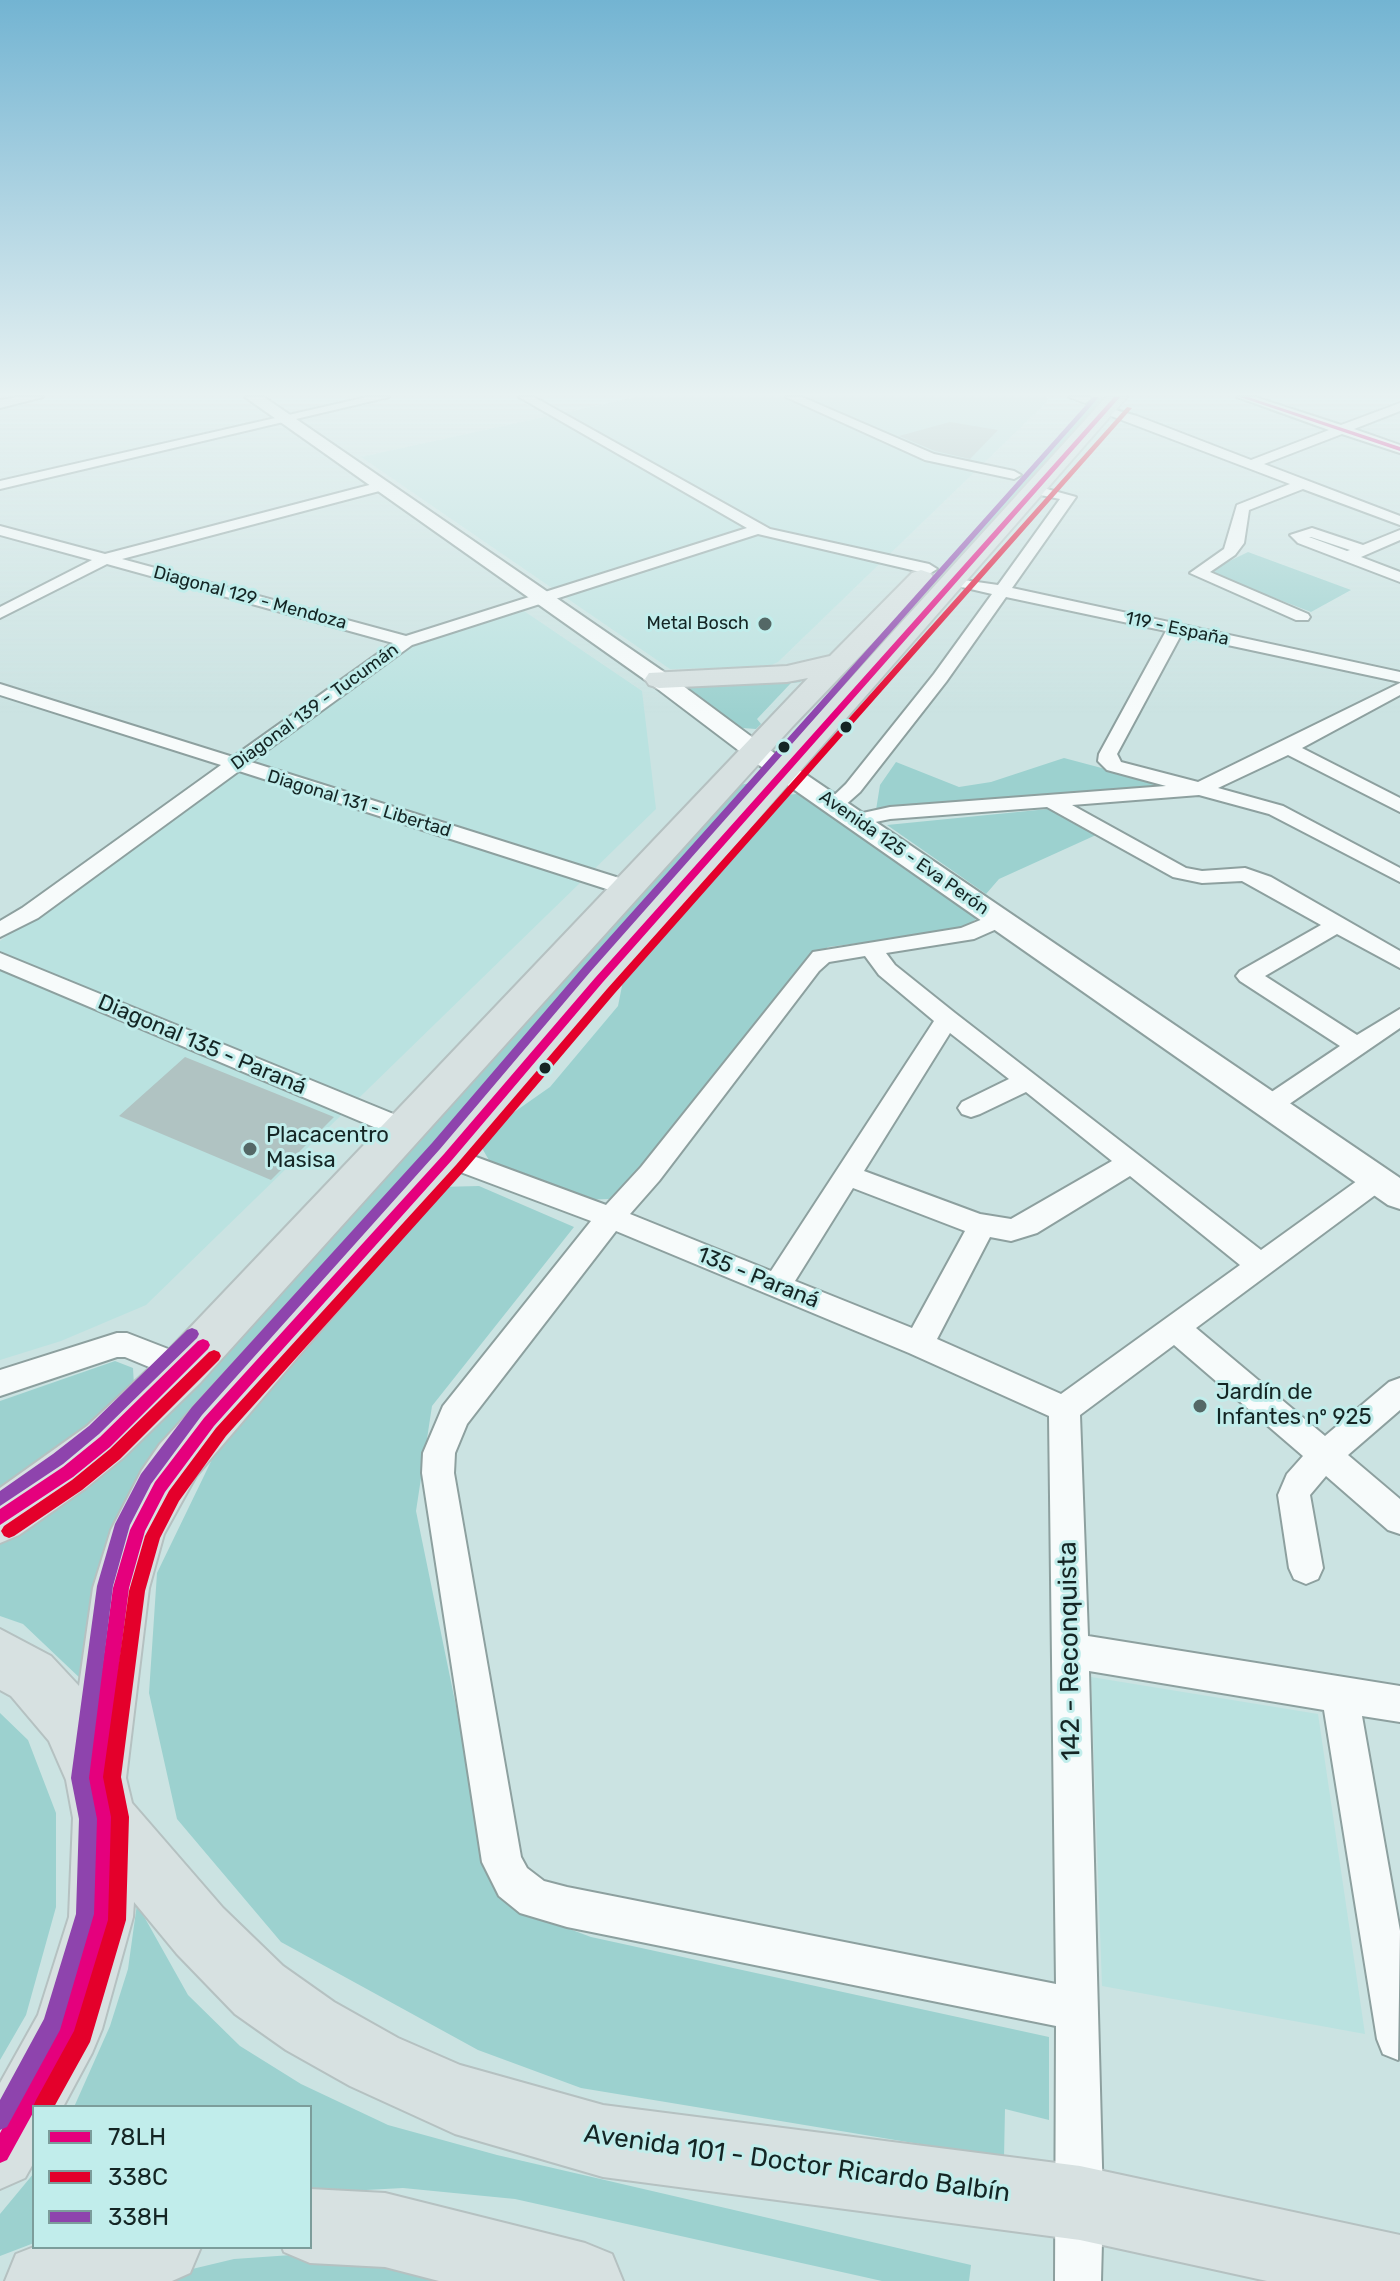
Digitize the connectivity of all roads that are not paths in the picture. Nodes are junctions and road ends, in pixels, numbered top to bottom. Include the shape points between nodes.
1 (315, 503) edge
2 (407, 503) edge
3 (713, 503) edge
4 (988, 503) edge
5 (1024, 503) edge
6 (1064, 503) edge
7 (1253, 503) edge
8 (1351, 503) edge
9 (1400, 521) edge
10 (758, 529) junction
11 (0, 530) edge
12 (1400, 535) edge
13 (107, 558) junction
14 (1400, 561) edge
15 (929, 569) junction
16 (1380, 570) junction
17 (1400, 577) edge
18 (955, 581) junction
19 (1002, 591) junction
20 (542, 598) junction
21 (0, 613) edge
22 (1302, 617) dead end
23 (1176, 628) junction
24 (406, 641) junction
25 (839, 662) junction
26 (1400, 677) edge
27 (659, 679) junction
28 (1400, 688) edge
29 (0, 689) edge
30 (1288, 748) junction
31 (755, 751) junction
32 (235, 765) junction
33 (784, 771) junction
34 (1200, 789) junction
35 (1051, 801) junction
36 (1400, 806) edge
37 (845, 812) junction
38 (1400, 876) edge
39 (627, 888) junction
40 (1000, 919) junction
41 (1338, 924) junction
42 (0, 930) edge
43 (870, 948) junction
44 (0, 960) edge
45 (1400, 961) edge
46 (1400, 1017) edge
47 (947, 1019) junction
48 (1357, 1046) junction
49 (1028, 1080) junction
50 (1270, 1105) junction
51 (971, 1108) dead end
52 (426, 1143) junction
53 (1132, 1162) junction
54 (847, 1175) junction
55 (1389, 1188) edge
56 (610, 1217) junction
57 (977, 1224) junction
58 (1261, 1266) junction
59 (776, 1286) junction
60 (1176, 1329) junction
61 (919, 1344) junction
62 (183, 1368) junction
63 (0, 1383) edge
64 (1400, 1391) edge
65 (1064, 1409) junction
66 (1325, 1455) junction
67 (0, 1518) edge
68 (1400, 1519) edge
69 (1306, 1568) dead end
70 (1071, 1651) junction
71 (0, 1657) edge
72 (1340, 1696) junction
73 (1400, 1704) edge
74 (100, 1798) junction
75 (1076, 2009) junction
76 (1398, 2039) dead end
77 (0, 2153) edge
78 (1080, 2203) junction
79 (312, 2226) edge
80 (157, 2249) edge
81 (1400, 2273) edge
82 (43, 2281) edge
83 (585, 2281) edge
84 (1078, 2281) edge

1 - 13 street
2 - 20 street, Avenida 125 - Eva Perón
3 - 10 street
4 - 15 main road
5 - 18 main road
6 - 19 street
7 - 22 street via 1242,508 1230,552 1198,573
8 - 9 street
10 - 15 street
10 - 20 street, Diagonal 139 - Tucumán
11 - 13 street, Diagonal 129 - Mendoza
12 - 16 street via 1355,554
13 - 21 street
13 - 24 street, Diagonal 129 - Mendoza
14 - 16 street
15 - 25 main road
16 - 17 street
18 - 19 street, 119 - España
18 - 33 main road
19 - 23 street, 119 - España
19 - 37 street via 853,788
20 - 24 street, Diagonal 139 - Tucumán
20 - 27 street, Avenida 125 - Eva Perón
23 - 26 street, 119 - España
23 - 34 street via 1108,761 1126,771
24 - 32 street, Diagonal 139 - Tucumán
25 - 27 main road via 787,674
25 - 31 main road
27 - 31 street, Avenida 125 - Eva Perón
28 - 30 street
29 - 32 street, Diagonal 131 - Libertad
30 - 34 street
30 - 36 street
31 - 33 street, Avenida 125 - Eva Perón
31 - 39 main road
32 - 39 street, Diagonal 131 - Libertad
32 - 42 street, Diagonal 139 - Tucumán
33 - 37 street, Avenida 125 - Eva Perón
33 - 52 main road
34 - 35 street
34 - 38 street via 1276,810
35 - 37 street
35 - 41 street via 1180,873 1245,874
37 - 40 street, Avenida 125 - Eva Perón
39 - 52 main road
40 - 43 street via 966,934
40 - 50 street, Avenida 125 - Eva Perón
41 - 45 street
41 - 48 street via 1248,976
43 - 47 street via 887,970
43 - 56 street via 821,957 811,966 650,1174
44 - 52 street, Diagonal 135 - Paraná
46 - 48 street
47 - 49 street
47 - 54 street
48 - 50 street
49 - 51 street
49 - 53 street
50 - 55 street, Avenida 125 - Eva Perón
52 - 56 street, 135 - Paraná
52 - 62 main road
52 - 74 main road via 160,1487 138,1530 121,1588
53 - 57 street via 1027,1225 1011,1230
53 - 58 street
54 - 57 street
54 - 59 street
55 - 58 street
56 - 59 street, 135 - Paraná
56 - 75 street via 454,1416 439,1453 438,1473 502,1862 513,1882 534,1899 567,1907
57 - 61 street via 979,1231
58 - 60 street
59 - 61 street, 135 - Paraná
60 - 65 street
60 - 66 street
61 - 65 street, 135 - Paraná
62 - 63 street via 117,1345
62 - 67 main road via 105,1442
64 - 66 street
65 - 70 street, 142 - Reconquista
66 - 68 street
66 - 69 street via 1294,1495
70 - 72 street
70 - 75 street, 142 - Reconquista
71 - 74 main road via 31,1676 70,1720
72 - 73 street
72 - 76 street
74 - 77 main road via 101,1917 68,2029
74 - 78 main road, Avenida 101 - Doctor Ricardo Balbín via 200,1931 259,1990 374,2062 455,2099 603,2141
75 - 78 street, 142 - Reconquista
78 - 81 main road, Avenida 101 - Doctor Ricardo Balbín
78 - 84 street, 142 - Reconquista
79 - 83 main road via 385,2230
80 - 82 main road

